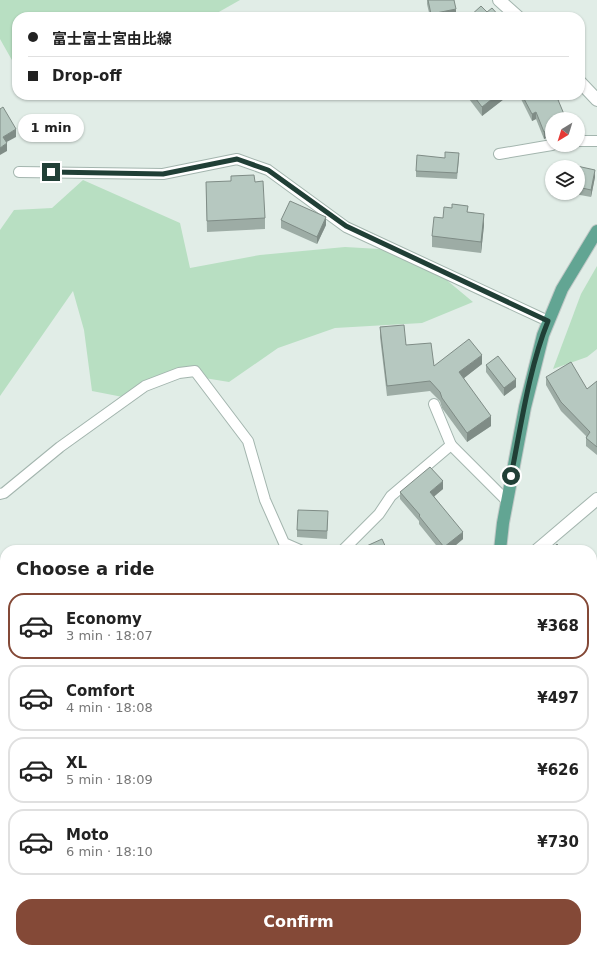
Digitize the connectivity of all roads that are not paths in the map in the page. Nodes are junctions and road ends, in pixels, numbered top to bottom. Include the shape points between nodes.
1 (499, 0) edge
2 (512, 12) edge
3 (585, 87) edge
4 (597, 100) edge
5 (585, 141) edge
6 (597, 141) edge
7 (545, 146) edge
8 (499, 154) dead end
9 (19, 172) dead end
10 (597, 231) edge
11 (548, 321) junction
12 (434, 404) dead end
13 (451, 445) junction
14 (0, 494) edge
15 (597, 499) edge
16 (507, 501) junction
17 (287, 545) edge
18 (348, 545) edge
19 (501, 545) edge
20 (543, 545) edge

1 - 2 street
3 - 4 street
5 - 6 lane
7 - 8 lane
9 - 11 lane via 163,174 237,159 268,170 346,226
10 - 11 main road via 562,289
11 - 16 main road via 531,378
12 - 13 lane
13 - 16 lane
13 - 18 lane via 391,496 379,514
14 - 17 lane via 145,386 179,373 195,371 248,441 265,500
15 - 20 street
16 - 19 main road

